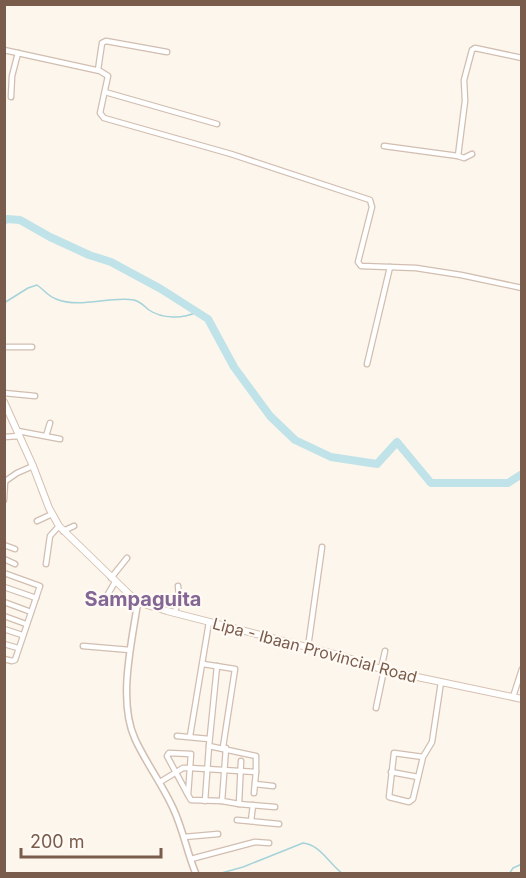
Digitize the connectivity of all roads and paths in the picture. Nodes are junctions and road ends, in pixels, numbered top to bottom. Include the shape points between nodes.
1 (4, 50) edge
2 (167, 52) dead end
3 (18, 53) junction
4 (522, 58) edge
5 (98, 70) junction
6 (4, 82) edge
7 (11, 83) junction
8 (105, 92) junction
9 (11, 97) dead end
10 (217, 124) dead end
11 (384, 146) dead end
12 (472, 154) dead end
13 (458, 156) junction
14 (390, 267) junction
15 (522, 288) edge
16 (4, 347) edge
17 (32, 347) dead end
18 (367, 364) dead end
19 (4, 393) edge
20 (35, 396) dead end
21 (4, 402) edge
22 (7, 415) edge
23 (50, 423) dead end
24 (19, 434) junction
25 (46, 436) junction
26 (4, 437) edge
27 (60, 439) dead end
28 (33, 466) junction
29 (5, 482) edge
30 (4, 500) edge
31 (52, 514) junction
32 (37, 521) dead end
33 (74, 526) dead end
34 (61, 529) junction
35 (4, 545) edge
36 (322, 547) dead end
37 (15, 549) dead end
38 (128, 558) dead end
39 (4, 559) edge
40 (15, 564) dead end
41 (46, 564) dead end
42 (4, 573) edge
43 (113, 580) junction
44 (178, 586) dead end
45 (4, 587) edge
46 (36, 598) junction
47 (104, 601) dead end
48 (4, 602) edge
49 (140, 602) junction
50 (30, 612) junction
51 (176, 613) junction
52 (4, 616) edge
53 (209, 622) junction
54 (26, 624) junction
55 (4, 629) edge
56 (22, 635) junction
57 (4, 644) edge
58 (83, 646) dead end
59 (308, 647) junction
60 (18, 648) junction
61 (130, 650) junction
62 (385, 651) dead end
63 (4, 659) edge
64 (202, 664) junction
65 (218, 666) junction
66 (522, 669) edge
67 (382, 670) junction
68 (441, 682) junction
69 (513, 697) junction
70 (522, 699) edge
71 (376, 708) dead end
72 (177, 736) dead end
73 (190, 736) junction
74 (209, 739) junction
75 (208, 746) junction
76 (224, 748) junction
77 (256, 756) junction
78 (423, 757) junction
79 (265, 758) dead end
80 (241, 760) dead end
81 (190, 768) junction
82 (207, 769) junction
83 (224, 770) junction
84 (241, 771) junction
85 (176, 772) junction
86 (255, 772) junction
87 (392, 772) junction
88 (418, 777) junction
89 (160, 782) junction
90 (255, 784) junction
91 (273, 786) dead end
92 (254, 793) dead end
93 (188, 795) junction
94 (205, 801) junction
95 (222, 801) junction
96 (239, 804) junction
97 (253, 805) junction
98 (275, 807) dead end
99 (237, 820) dead end
100 (252, 821) junction
101 (279, 824) dead end
102 (218, 834) dead end
103 (184, 837) junction
104 (269, 843) dead end
105 (191, 859) junction
106 (196, 873) edge

1 - 3 street
2 - 5 street via 106,41 102,43
3 - 5 street
3 - 7 street
4 - 13 street via 472,50 464,80
5 - 8 street via 108,76
6 - 7 street
7 - 9 street
8 - 10 street
8 - 14 street via 100,113 104,118 231,154 370,200 372,207 359,264
11 - 13 street
12 - 13 street
14 - 15 street via 461,275
14 - 18 street
16 - 17 street
19 - 20 street
21 - 22 main road, Lipa - Ibaan Provincial Road
22 - 24 main road, Lipa - Ibaan Provincial Road
23 - 25 street
24 - 25 street
24 - 26 street
24 - 28 main road, Lipa - Ibaan Provincial Road
25 - 27 street
28 - 29 street
28 - 31 main road, Lipa - Ibaan Provincial Road
29 - 30 street
31 - 32 street
31 - 34 main road, Lipa - Ibaan Provincial Road
33 - 34 street
34 - 41 street via 50,536
34 - 43 main road, Lipa - Ibaan Provincial Road
35 - 37 street
36 - 59 street
38 - 43 street
39 - 40 street
42 - 46 street via 39,585
43 - 47 street
43 - 49 main road, Lipa - Ibaan Provincial Road
44 - 51 street
45 - 46 street
46 - 50 street
48 - 50 street
49 - 51 main road, Lipa - Ibaan Provincial Road
49 - 61 street
50 - 54 street
51 - 53 main road, Lipa - Ibaan Provincial Road
52 - 54 street
53 - 59 main road, Lipa - Ibaan Provincial Road
53 - 64 street
54 - 56 street
55 - 56 street
56 - 60 street
57 - 60 street
58 - 61 street
59 - 67 main road, Lipa - Ibaan Provincial Road
60 - 63 street via 14,661
61 - 89 street via 127,699 131,725 135,741
62 - 67 street
64 - 65 street
64 - 73 street
65 - 74 street
65 - 76 street via 235,670
66 - 69 street
67 - 68 main road, Lipa - Ibaan Provincial Road
67 - 71 street
68 - 69 main road, Lipa - Ibaan Provincial Road
68 - 78 street via 432,742
69 - 70 main road, Lipa - Ibaan Provincial Road
72 - 73 street
73 - 74 street
74 - 75 street
75 - 76 street
75 - 82 street
76 - 77 street
76 - 83 street
77 - 79 street
77 - 86 street
78 - 87 street via 396,753
78 - 88 street
80 - 84 street
81 - 82 street
81 - 85 street
81 - 85 street via 191,754 169,753
81 - 93 street
82 - 83 street
82 - 94 street
83 - 84 street
83 - 95 street
84 - 86 street
84 - 96 street
85 - 89 street
85 - 93 street
86 - 90 street
87 - 88 street
87 - 88 street via 389,797 409,802
89 - 103 street
90 - 91 street
90 - 92 street
93 - 94 street via 191,800
94 - 95 street
95 - 96 street
96 - 97 street
97 - 98 street
97 - 100 street
99 - 100 street
100 - 101 street
102 - 103 street
103 - 105 street
104 - 105 street via 255,842
105 - 106 street

